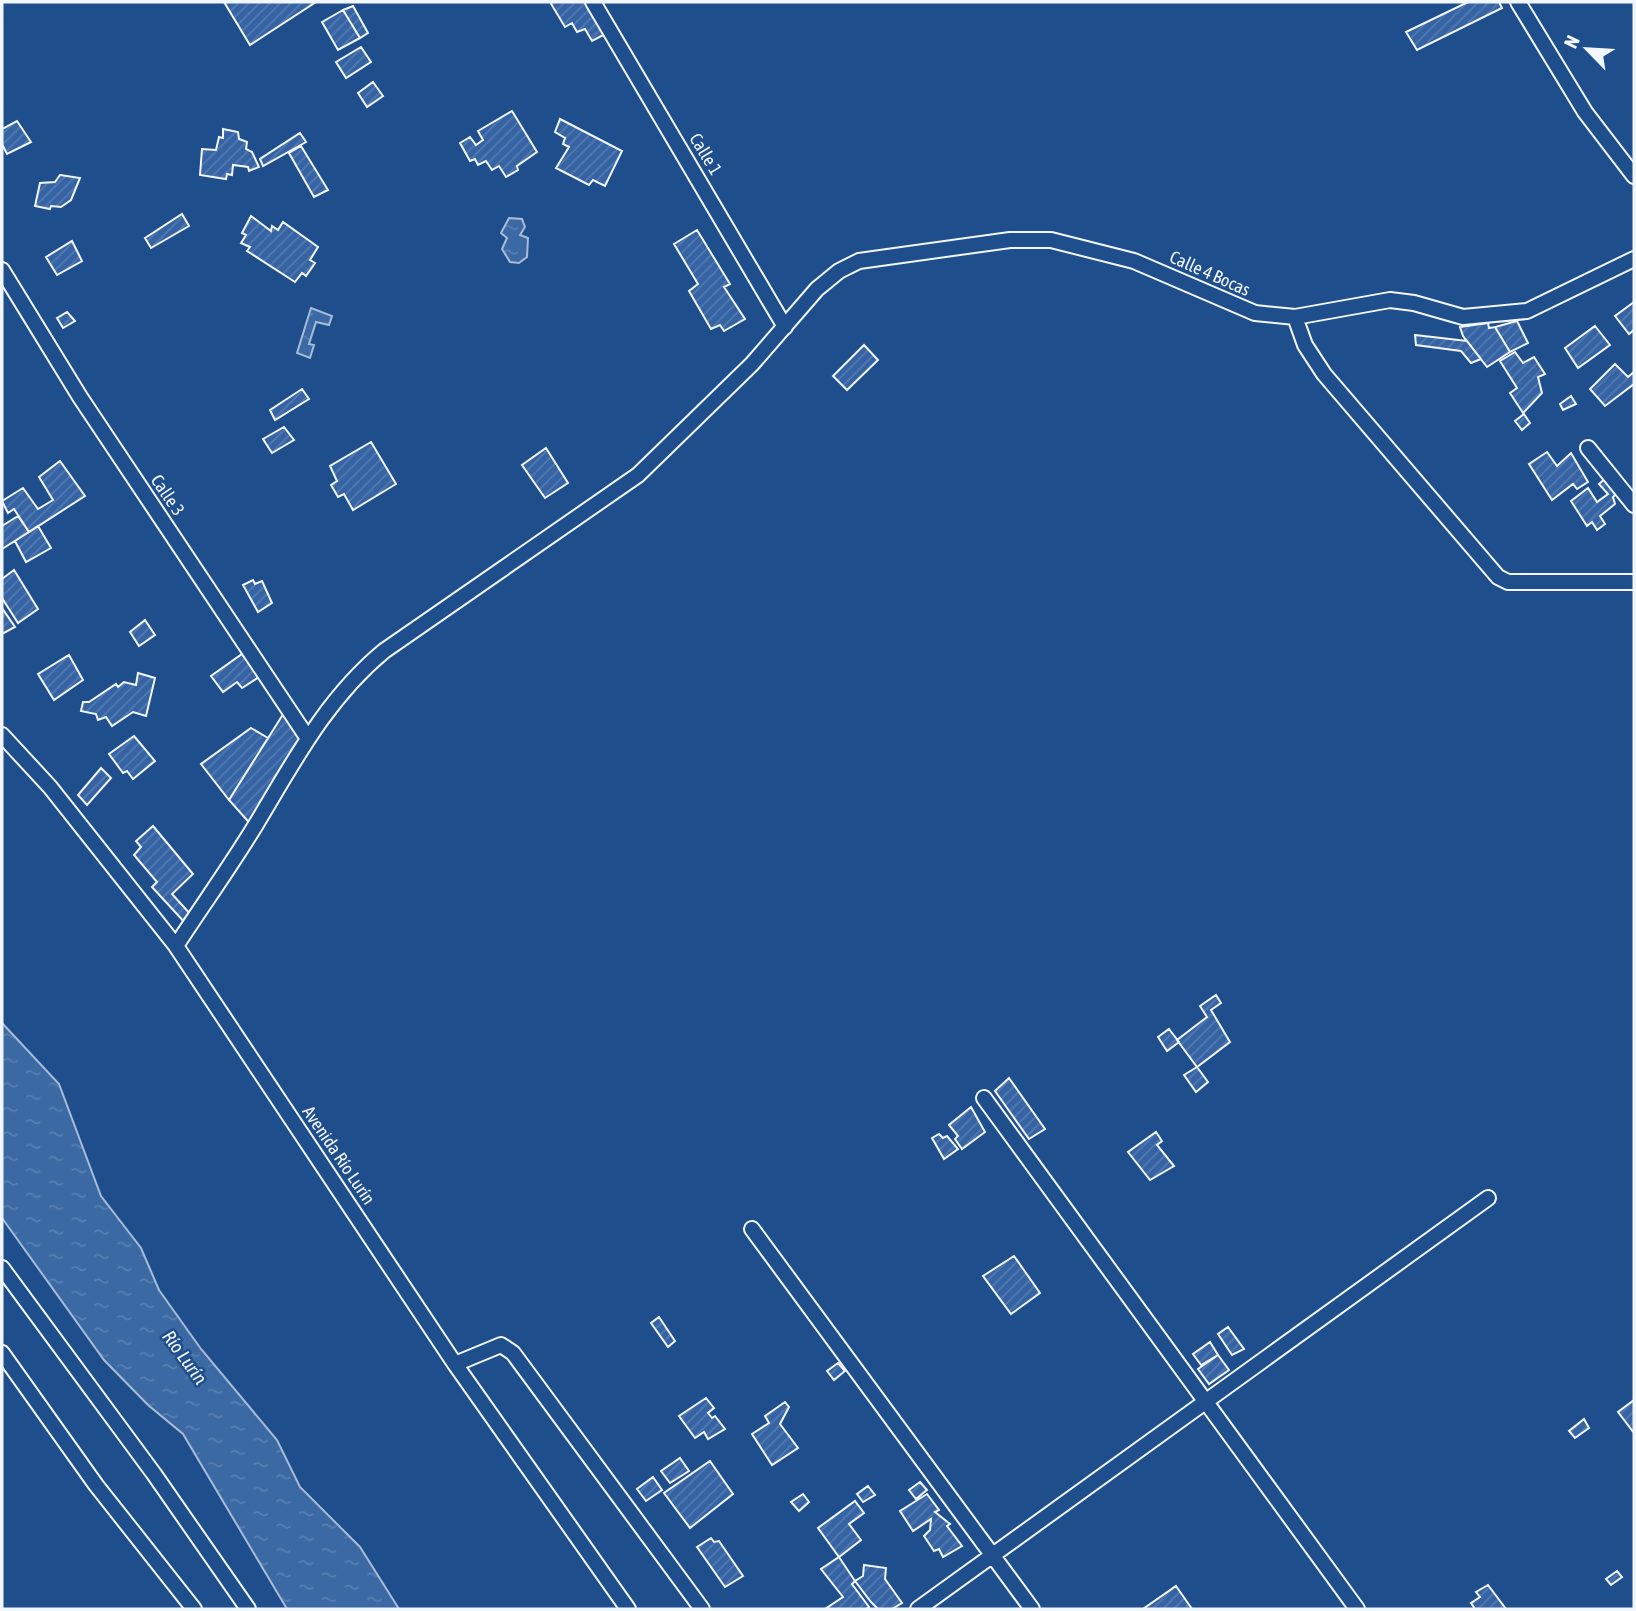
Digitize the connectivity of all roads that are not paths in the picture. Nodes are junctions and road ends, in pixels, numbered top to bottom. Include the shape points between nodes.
1 (593, 2) edge
2 (1518, 2) edge
3 (1634, 176) edge
4 (1634, 259) edge
5 (2, 270) edge
6 (1295, 317) junction
7 (785, 327) junction
8 (1588, 448) dead end
9 (1634, 505) edge
10 (1634, 582) edge
11 (2, 735) edge
12 (307, 737) junction
13 (176, 946) junction
14 (984, 1098) dead end
15 (1488, 1198) dead end
16 (752, 1229) dead end
17 (2, 1268) edge
18 (2, 1353) edge
19 (455, 1364) junction
20 (1204, 1403) junction
21 (992, 1556) junction
22 (194, 1609) edge
23 (248, 1609) edge
24 (628, 1609) edge
25 (702, 1609) edge
26 (918, 1609) edge
27 (1032, 1609) edge
28 (1357, 1609) edge

1 - 7 street, Calle 1
2 - 3 street via 1585,112
4 - 6 street, Calle 4 Bocas via 1527,311 1463,317 1391,300
5 - 12 street, Calle 3 via 80,397
6 - 7 street, Calle 4 Bocas via 1255,313 1105,251 1051,240 1010,240 859,261 817,289
6 - 10 street via 1305,345 1324,374 1498,577 1508,583
7 - 12 street, Calle 4 Bocas via 638,475 384,651 355,675
8 - 9 street
11 - 13 street, Avenida Río Lurín via 50,787
12 - 13 street, Calle 4 Bocas
13 - 19 street, Avenida Río Lurín
14 - 20 street
15 - 20 street
16 - 21 street
17 - 23 street
18 - 22 street via 96,1485
19 - 24 street, Avenida Río Lurín
19 - 25 street via 501,1345 513,1353
20 - 21 street
20 - 28 street
21 - 26 street
21 - 27 street

